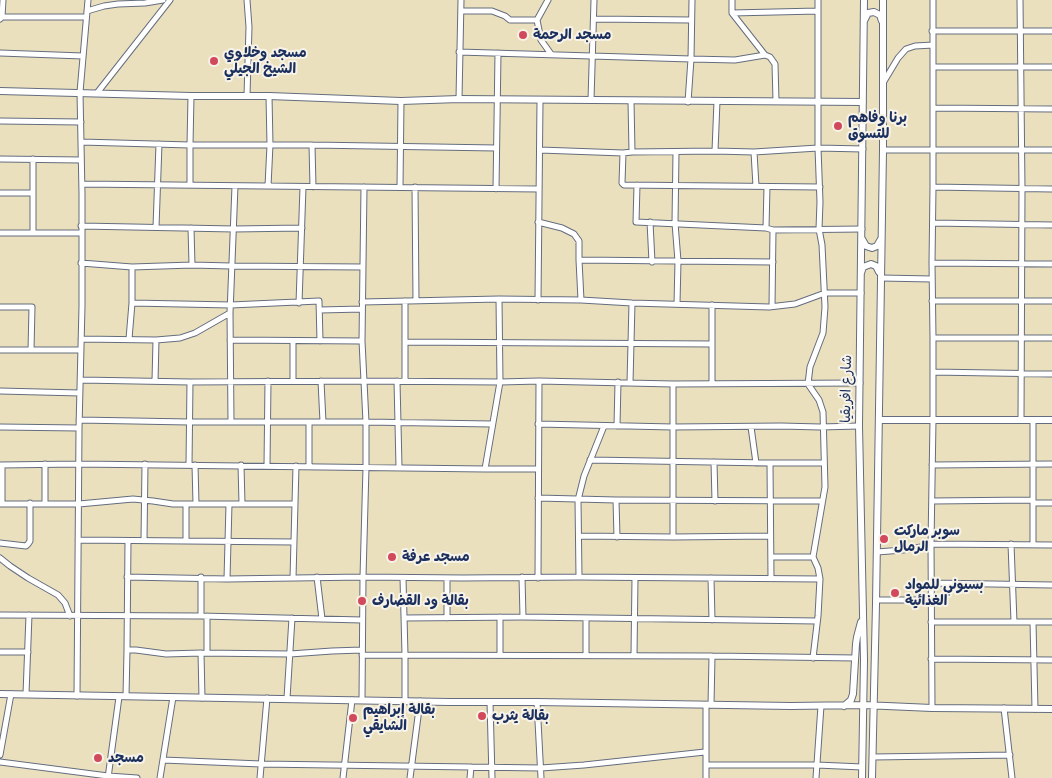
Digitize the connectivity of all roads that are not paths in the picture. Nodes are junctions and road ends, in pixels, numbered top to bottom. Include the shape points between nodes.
1 (3, 0) edge
2 (88, 0) edge
3 (163, 0) edge
4 (170, 0) edge
5 (247, 0) edge
6 (460, 0) edge
7 (548, 0) edge
8 (594, 0) edge
9 (692, 0) edge
10 (732, 0) edge
11 (818, 0) edge
12 (864, 0) edge
13 (883, 0) edge
14 (933, 0) edge
15 (1020, 0) edge
16 (87, 11) junction
17 (461, 11) junction
18 (818, 11) junction
19 (732, 13) junction
20 (86, 17) junction
21 (1, 18) edge
22 (594, 19) junction
23 (537, 20) junction
24 (691, 20) junction
25 (883, 22) junction
26 (864, 23) junction
27 (932, 31) junction
28 (1020, 31) junction
29 (1052, 31) edge
30 (933, 45) junction
31 (459, 52) junction
32 (0, 53) edge
33 (498, 53) junction
34 (552, 54) junction
35 (82, 56) junction
36 (592, 56) junction
37 (765, 56) junction
38 (691, 59) junction
39 (933, 67) junction
40 (1052, 67) edge
41 (1021, 68) junction
42 (883, 83) junction
43 (0, 91) edge
44 (80, 92) junction
45 (98, 93) junction
46 (191, 96) junction
47 (247, 96) junction
48 (270, 96) junction
49 (459, 99) junction
50 (401, 100) junction
51 (498, 100) junction
52 (591, 100) junction
53 (540, 101) junction
54 (631, 101) junction
55 (717, 101) junction
56 (688, 102) junction
57 (776, 102) junction
58 (819, 102) junction
59 (863, 102) junction
60 (933, 108) junction
61 (1021, 108) junction
62 (1052, 109) edge
63 (0, 121) edge
64 (81, 122) junction
65 (81, 142) junction
66 (159, 144) junction
67 (190, 145) junction
68 (270, 145) junction
69 (312, 145) junction
70 (400, 147) junction
71 (496, 148) junction
72 (818, 148) junction
73 (863, 149) junction
74 (933, 149) junction
75 (1021, 149) junction
76 (540, 150) junction
77 (883, 150) junction
78 (1052, 150) edge
79 (716, 151) junction
80 (632, 152) junction
81 (676, 152) junction
82 (754, 152) junction
83 (623, 154) junction
84 (0, 159) edge
85 (33, 159) junction
86 (81, 160) junction
87 (82, 184) junction
88 (158, 184) junction
89 (190, 184) junction
90 (637, 185) junction
91 (235, 186) junction
92 (268, 186) junction
93 (676, 186) junction
94 (756, 186) junction
95 (303, 187) junction
96 (313, 187) junction
97 (364, 187) junction
98 (400, 187) junction
99 (414, 187) junction
100 (767, 187) junction
101 (820, 187) junction
102 (933, 188) junction
103 (1022, 188) junction
104 (496, 189) junction
105 (539, 189) junction
106 (1052, 189) edge
107 (0, 193) edge
108 (33, 193) junction
109 (538, 222) junction
110 (650, 222) junction
111 (675, 223) junction
112 (933, 223) junction
113 (1022, 225) junction
114 (1052, 225) edge
115 (81, 226) junction
116 (156, 227) junction
117 (191, 228) junction
118 (234, 228) junction
119 (302, 228) junction
120 (766, 228) junction
121 (818, 229) junction
122 (773, 230) junction
123 (862, 232) junction
124 (0, 233) edge
125 (33, 233) junction
126 (81, 233) junction
127 (881, 238) junction
128 (579, 260) junction
129 (678, 261) junction
130 (652, 262) junction
131 (773, 262) junction
132 (81, 263) junction
133 (932, 263) junction
134 (1022, 264) junction
135 (1052, 264) edge
136 (192, 265) junction
137 (231, 266) junction
138 (301, 266) junction
139 (132, 267) junction
140 (363, 267) junction
141 (861, 275) junction
142 (881, 277) junction
143 (932, 279) junction
144 (825, 293) junction
145 (861, 293) junction
146 (499, 299) junction
147 (538, 300) junction
148 (581, 300) junction
149 (1052, 300) edge
150 (405, 301) junction
151 (416, 301) junction
152 (932, 301) junction
153 (1022, 301) junction
154 (362, 302) junction
155 (132, 303) junction
156 (299, 303) junction
157 (632, 303) junction
158 (677, 304) junction
159 (231, 305) junction
160 (712, 305) junction
161 (772, 306) junction
162 (0, 307) edge
163 (362, 308) junction
164 (320, 310) junction
165 (230, 313) junction
166 (933, 338) junction
167 (1022, 338) junction
168 (1052, 338) edge
169 (129, 339) junction
170 (82, 340) junction
171 (156, 340) junction
172 (230, 340) junction
173 (294, 341) junction
174 (320, 341) junction
175 (362, 342) junction
176 (405, 342) junction
177 (500, 342) junction
178 (630, 342) junction
179 (712, 344) junction
180 (0, 350) edge
181 (31, 350) junction
182 (81, 350) junction
183 (933, 372) junction
184 (1022, 374) junction
185 (1052, 374) edge
186 (81, 380) junction
187 (155, 381) junction
188 (230, 381) junction
189 (268, 381) junction
190 (293, 381) junction
191 (321, 381) junction
192 (364, 381) junction
193 (397, 381) junction
194 (406, 381) junction
195 (539, 381) junction
196 (190, 382) junction
197 (500, 382) junction
198 (618, 382) junction
199 (630, 383) junction
200 (673, 384) junction
201 (712, 384) junction
202 (808, 384) junction
203 (860, 384) junction
204 (0, 391) edge
205 (80, 393) junction
206 (79, 420) junction
207 (879, 420) junction
208 (933, 420) junction
209 (1022, 420) junction
210 (1033, 420) junction
211 (1052, 420) edge
212 (189, 422) junction
213 (231, 422) junction
214 (267, 422) junction
215 (309, 422) junction
216 (322, 422) junction
217 (366, 422) junction
218 (398, 422) junction
219 (492, 424) junction
220 (538, 424) junction
221 (604, 426) junction
222 (617, 426) junction
223 (859, 426) junction
224 (0, 427) edge
225 (673, 427) junction
226 (751, 427) junction
227 (823, 427) junction
228 (79, 428) junction
229 (590, 460) junction
230 (672, 462) junction
231 (714, 462) junction
232 (756, 463) junction
233 (770, 463) junction
234 (824, 463) junction
235 (45, 464) junction
236 (79, 464) junction
237 (145, 464) junction
238 (1033, 464) junction
239 (1052, 464) edge
240 (1, 465) edge
241 (192, 465) junction
242 (241, 465) junction
243 (932, 465) junction
244 (267, 466) junction
245 (296, 466) junction
246 (310, 466) junction
247 (366, 467) junction
248 (399, 467) junction
249 (485, 469) junction
250 (538, 469) junction
251 (538, 498) junction
252 (144, 500) junction
253 (578, 500) junction
254 (616, 500) junction
255 (672, 501) junction
256 (715, 501) junction
257 (769, 501) junction
258 (932, 501) junction
259 (1033, 501) junction
260 (822, 502) junction
261 (30, 503) junction
262 (45, 503) junction
263 (1052, 503) edge
264 (1, 504) edge
265 (79, 504) junction
266 (196, 504) junction
267 (229, 504) junction
268 (242, 504) junction
269 (295, 504) junction
270 (186, 505) junction
271 (579, 536) junction
272 (770, 536) junction
273 (617, 537) junction
274 (672, 537) junction
275 (78, 540) junction
276 (144, 540) junction
277 (186, 540) junction
278 (228, 540) junction
279 (128, 541) junction
280 (294, 542) junction
281 (0, 543) edge
282 (931, 544) junction
283 (1011, 544) junction
284 (1033, 544) junction
285 (1052, 545) edge
286 (877, 552) junction
287 (771, 557) junction
288 (813, 557) junction
289 (0, 558) edge
290 (127, 577) junction
291 (318, 577) junction
292 (363, 577) junction
293 (522, 577) junction
294 (579, 577) junction
295 (201, 578) junction
296 (227, 578) junction
297 (293, 578) junction
298 (403, 578) junction
299 (447, 578) junction
300 (538, 578) junction
301 (635, 578) junction
302 (711, 578) junction
303 (771, 578) junction
304 (820, 579) junction
305 (932, 583) junction
306 (1012, 584) junction
307 (1052, 585) edge
308 (876, 600) junction
309 (931, 600) junction
310 (0, 615) edge
311 (28, 615) junction
312 (70, 616) junction
313 (77, 616) junction
314 (127, 616) junction
315 (201, 616) junction
316 (208, 616) junction
317 (500, 617) junction
318 (523, 617) junction
319 (292, 618) junction
320 (404, 618) junction
321 (447, 618) junction
322 (586, 618) junction
323 (862, 618) junction
324 (322, 619) junction
325 (634, 619) junction
326 (362, 620) junction
327 (712, 620) junction
328 (817, 621) junction
329 (931, 622) junction
330 (1014, 622) junction
331 (1032, 622) junction
332 (1052, 622) edge
333 (127, 650) junction
334 (0, 652) edge
335 (28, 652) junction
336 (204, 653) junction
337 (362, 653) junction
338 (290, 654) junction
339 (405, 655) junction
340 (500, 655) junction
341 (586, 655) junction
342 (634, 655) junction
343 (712, 656) junction
344 (813, 658) junction
345 (855, 658) junction
346 (932, 659) junction
347 (1034, 660) junction
348 (1052, 660) edge
349 (0, 694) edge
350 (11, 694) junction
351 (26, 694) junction
352 (77, 696) junction
353 (122, 696) junction
354 (173, 697) junction
355 (202, 698) junction
356 (267, 698) junction
357 (287, 698) junction
358 (352, 700) junction
359 (362, 700) junction
360 (405, 701) junction
361 (420, 701) junction
362 (490, 702) junction
363 (537, 702) junction
364 (708, 705) junction
365 (864, 705) junction
366 (821, 706) junction
367 (844, 706) junction
368 (874, 706) junction
369 (932, 708) junction
370 (1004, 708) junction
371 (1035, 709) junction
372 (1052, 710) edge
373 (705, 752) junction
374 (0, 755) edge
375 (1010, 755) junction
376 (873, 757) junction
377 (163, 760) junction
378 (0, 762) edge
379 (261, 764) junction
380 (345, 764) junction
381 (706, 765) junction
382 (817, 765) junction
383 (412, 766) junction
384 (471, 767) junction
385 (492, 767) junction
386 (862, 767) junction
387 (541, 768) junction
388 (108, 777) edge
389 (137, 778) edge
390 (160, 778) edge
391 (260, 778) edge
392 (344, 778) edge
393 (410, 778) edge
394 (470, 778) edge
395 (492, 778) edge
396 (541, 778) edge
397 (706, 778) edge
398 (816, 778) edge
399 (862, 778) edge
400 (872, 778) edge
401 (1012, 778) edge

1 - 21 street
2 - 16 street
3 - 16 street via 104,6
4 - 45 street
5 - 47 street
6 - 17 street
7 - 23 street
8 - 22 street
9 - 24 street
10 - 19 street
11 - 18 street
12 - 26 street, شارع افريقيا
13 - 25 street
14 - 27 street
15 - 28 street
16 - 20 street
17 - 23 street via 492,12 510,20
17 - 31 street
18 - 19 street
18 - 58 street
19 - 37 street
20 - 21 street
20 - 35 street
22 - 24 street
22 - 36 street
23 - 34 street via 541,40
24 - 38 street
25 - 26 street via 878,14 871,12
25 - 42 street
26 - 59 street, شارع افريقيا
27 - 28 street
27 - 30 street
28 - 29 street
28 - 41 street
30 - 39 street
30 - 42 street via 906,50
31 - 33 street
31 - 49 street
32 - 35 street
33 - 34 street
33 - 51 street
34 - 36 street
35 - 44 street
36 - 38 street
36 - 52 street
37 - 38 street via 735,60
37 - 57 street via 775,64
38 - 56 street
39 - 41 street
39 - 60 street
40 - 41 street
41 - 61 street
42 - 77 street
43 - 44 street
44 - 45 street
44 - 64 street
45 - 46 street
46 - 47 street
46 - 67 street
47 - 48 street
48 - 50 street
48 - 68 street
49 - 50 street
49 - 51 street
50 - 70 street
51 - 53 street
51 - 71 street
52 - 53 street
52 - 54 street
53 - 76 street
54 - 56 street
54 - 80 street
55 - 56 street
55 - 57 street
55 - 79 street
57 - 58 street
58 - 59 street
58 - 72 street
59 - 73 street, شارع افريقيا
60 - 61 street
60 - 74 street
61 - 62 street
61 - 75 street
63 - 64 street
64 - 65 street
65 - 66 street
65 - 86 street
66 - 67 street
66 - 88 street
67 - 68 street
67 - 89 street
68 - 69 street
68 - 92 street
69 - 70 street
69 - 96 street
70 - 71 street
70 - 98 street
71 - 104 street
72 - 73 street
72 - 82 street
72 - 101 street
73 - 123 street, شارع افريقيا
74 - 75 street
74 - 77 street
74 - 102 street
75 - 78 street
75 - 103 street
76 - 83 street
76 - 105 street
77 - 127 street
79 - 81 street
79 - 82 street
80 - 81 street
80 - 83 street
81 - 93 street
82 - 94 street
83 - 90 street via 622,183
84 - 85 street
85 - 86 street
85 - 108 street
86 - 87 street
87 - 88 street
87 - 115 street
88 - 89 street
88 - 116 street
89 - 91 street
90 - 93 street
90 - 110 street via 636,222
91 - 92 street
91 - 118 street
92 - 95 street
93 - 94 street
93 - 111 street
94 - 100 street
95 - 96 street
95 - 119 street
96 - 97 street
97 - 98 street
97 - 140 street
98 - 99 street
99 - 104 street
99 - 151 street
100 - 101 street
100 - 120 street
101 - 121 street
102 - 103 street
102 - 112 street
103 - 106 street
103 - 113 street
104 - 105 street
105 - 109 street
107 - 108 street
108 - 125 street
109 - 128 street via 574,234 579,241
109 - 147 street
110 - 111 street
110 - 130 street
111 - 120 street
111 - 129 street
112 - 113 street
112 - 133 street
113 - 114 street
113 - 134 street
115 - 116 street
115 - 126 street
116 - 117 street
117 - 118 street
117 - 136 street
118 - 119 street
118 - 137 street
119 - 138 street
120 - 122 street
121 - 122 street
121 - 123 street
121 - 144 street
122 - 131 street
123 - 127 street via 864,244 869,247 877,246
123 - 141 street, شارع افريقيا
124 - 125 street
125 - 126 street
126 - 132 street
127 - 142 street
128 - 130 street
128 - 148 street
129 - 130 street
129 - 131 street
129 - 158 street
131 - 161 street
132 - 139 street
132 - 170 street
133 - 134 street
133 - 143 street
134 - 135 street
134 - 153 street
136 - 137 street
136 - 139 street
137 - 138 street
137 - 159 street
138 - 140 street
138 - 156 street
139 - 155 street
140 - 154 street
141 - 142 street via 864,267 871,264 878,268
141 - 145 street, شارع افريقيا
142 - 143 street
142 - 207 street
143 - 152 street
144 - 145 street
144 - 161 street via 795,304
144 - 202 street via 823,333 810,367
145 - 203 street, شارع افريقيا
146 - 147 street
146 - 151 street
146 - 177 street
147 - 148 street
148 - 157 street
149 - 153 street
150 - 151 street
150 - 154 street
150 - 176 street
152 - 153 street
152 - 166 street
153 - 167 street
154 - 163 street
155 - 159 street
155 - 169 street
156 - 159 street
156 - 164 street via 319,301
157 - 158 street
157 - 178 street
158 - 160 street
159 - 165 street
160 - 161 street
160 - 179 street
162 - 181 street via 32,307
163 - 164 street
163 - 175 street
164 - 174 street
165 - 171 street via 188,336
165 - 172 street
166 - 167 street
166 - 183 street
167 - 168 street
167 - 184 street
169 - 170 street
169 - 171 street
170 - 182 street
171 - 187 street
172 - 173 street
172 - 188 street
173 - 174 street
173 - 190 street
174 - 175 street
175 - 192 street
176 - 177 street
176 - 194 street
177 - 178 street
177 - 197 street
178 - 179 street
178 - 199 street
179 - 201 street
180 - 181 street
181 - 182 street
182 - 186 street
183 - 184 street
183 - 208 street
184 - 185 street
184 - 209 street
186 - 187 street
186 - 205 street
187 - 196 street
188 - 189 street
188 - 196 street
188 - 213 street
189 - 190 street
189 - 214 street
190 - 191 street
191 - 192 street
191 - 216 street
192 - 193 street
192 - 217 street
193 - 194 street
193 - 218 street
194 - 197 street
195 - 197 street
195 - 198 street
195 - 220 street
196 - 212 street
197 - 219 street
198 - 199 street
198 - 222 street
199 - 200 street
200 - 201 street
200 - 225 street
201 - 202 street
202 - 203 street
202 - 227 street via 819,400
203 - 223 street, شارع افريقيا
204 - 205 street
205 - 206 street
206 - 212 street
206 - 228 street
207 - 208 street
207 - 286 street
208 - 209 street
208 - 243 street
209 - 210 street
210 - 211 street
210 - 238 street
212 - 213 street
212 - 241 street
213 - 214 street
214 - 215 street
214 - 244 street
215 - 216 street
215 - 246 street
216 - 217 street
217 - 218 street
217 - 247 street
218 - 219 street
218 - 248 street
219 - 249 street
220 - 221 street
220 - 250 street
221 - 222 street
221 - 229 street
222 - 225 street
223 - 227 street
223 - 323 street, شارع افريقيا
224 - 228 street
225 - 226 street
225 - 230 street
226 - 227 street
226 - 232 street
227 - 234 street
228 - 236 street
229 - 230 street
229 - 253 street
230 - 231 street
230 - 255 street
231 - 232 street
231 - 256 street
232 - 233 street
233 - 234 street
233 - 257 street
234 - 260 street
235 - 236 street
235 - 240 street
235 - 262 street
236 - 237 street
236 - 265 street
237 - 241 street
237 - 252 street
238 - 239 street
238 - 243 street
238 - 259 street
240 - 264 street
241 - 242 street
241 - 266 street
242 - 244 street
242 - 268 street
243 - 258 street
244 - 245 street
245 - 246 street
245 - 269 street
246 - 247 street
247 - 248 street
247 - 292 street
248 - 249 street
249 - 250 street
250 - 251 street
251 - 253 street
251 - 300 street
252 - 265 street
252 - 270 street
252 - 276 street
253 - 254 street
253 - 271 street
254 - 255 street
254 - 273 street
255 - 256 street
255 - 274 street
256 - 257 street
257 - 260 street
257 - 272 street
258 - 259 street
258 - 282 street
259 - 263 street
259 - 284 street
260 - 288 street
261 - 262 street
261 - 264 street
261 - 281 street via 28,544
262 - 265 street
265 - 275 street
266 - 267 street
266 - 270 street
267 - 268 street
267 - 278 street
268 - 269 street
269 - 280 street
270 - 277 street
271 - 273 street
271 - 294 street
272 - 274 street
272 - 287 street
273 - 274 street
275 - 279 street
275 - 313 street
276 - 277 street
276 - 279 street
277 - 278 street
278 - 280 street
278 - 296 street
279 - 290 street
280 - 297 street
282 - 283 street
282 - 286 street
282 - 305 street
283 - 284 street
283 - 306 street
284 - 285 street
286 - 308 street
287 - 288 street
287 - 303 street
288 - 304 street
289 - 312 street via 58,595 65,602
290 - 295 street
290 - 314 street
291 - 292 street
291 - 297 street
291 - 324 street
292 - 298 street
292 - 326 street
293 - 299 street
293 - 300 street
293 - 318 street
294 - 300 street
294 - 301 street
295 - 296 street
295 - 315 street
296 - 297 street
298 - 299 street
298 - 320 street
299 - 321 street
301 - 302 street
301 - 325 street
302 - 303 street
302 - 327 street
303 - 304 street
304 - 328 street
305 - 306 street
305 - 309 street
306 - 307 street
306 - 330 street
308 - 309 street
308 - 368 street
309 - 329 street
310 - 311 street
311 - 312 street
311 - 335 street
312 - 313 street
313 - 314 street
313 - 352 street
314 - 315 street
314 - 333 street
315 - 316 street
316 - 319 street
316 - 336 street
317 - 318 street
317 - 321 street
317 - 340 street
318 - 322 street
319 - 324 street
319 - 338 street
320 - 321 street
320 - 339 street
322 - 325 street
322 - 341 street
323 - 345 street
323 - 365 street, شارع افريقيا
324 - 326 street
325 - 327 street
325 - 342 street
326 - 337 street
327 - 328 street
328 - 344 street
329 - 330 street
329 - 346 street
330 - 331 street
331 - 332 street
331 - 347 street
333 - 336 street
333 - 353 street
334 - 335 street
335 - 351 street
336 - 338 street
336 - 355 street
337 - 338 street
337 - 339 street
337 - 359 street
338 - 357 street
339 - 340 street
339 - 360 street
340 - 341 street
341 - 342 street
342 - 343 street
343 - 344 street
343 - 364 street
344 - 345 street
345 - 367 street via 853,694
346 - 347 street
346 - 369 street
347 - 348 street
347 - 371 street
349 - 350 street
350 - 351 street
350 - 374 street
351 - 352 street
352 - 353 street
353 - 354 street
353 - 388 street
354 - 355 street
354 - 377 street
355 - 356 street
356 - 357 street
356 - 379 street
357 - 358 street
358 - 359 street
358 - 380 street
359 - 360 street
360 - 361 street
361 - 362 street
361 - 383 street
362 - 363 street
362 - 385 street
363 - 364 street
363 - 387 street
364 - 366 street
364 - 373 street
365 - 367 street
365 - 368 street
365 - 386 street, شارع افريقيا
366 - 367 street
366 - 382 street
368 - 369 street
368 - 376 street
369 - 370 street
370 - 371 street
370 - 375 street
371 - 372 street
373 - 381 street
373 - 387 street
375 - 376 street
375 - 401 street
376 - 400 street
377 - 379 street
377 - 390 street
378 - 388 street
379 - 380 street
379 - 391 street
380 - 383 street
380 - 392 street
381 - 382 street
381 - 397 street
382 - 386 street
382 - 398 street
383 - 384 street
383 - 393 street
384 - 385 street
384 - 394 street
385 - 387 street
385 - 395 street
386 - 399 street, شارع افريقيا
387 - 396 street
388 - 389 street

